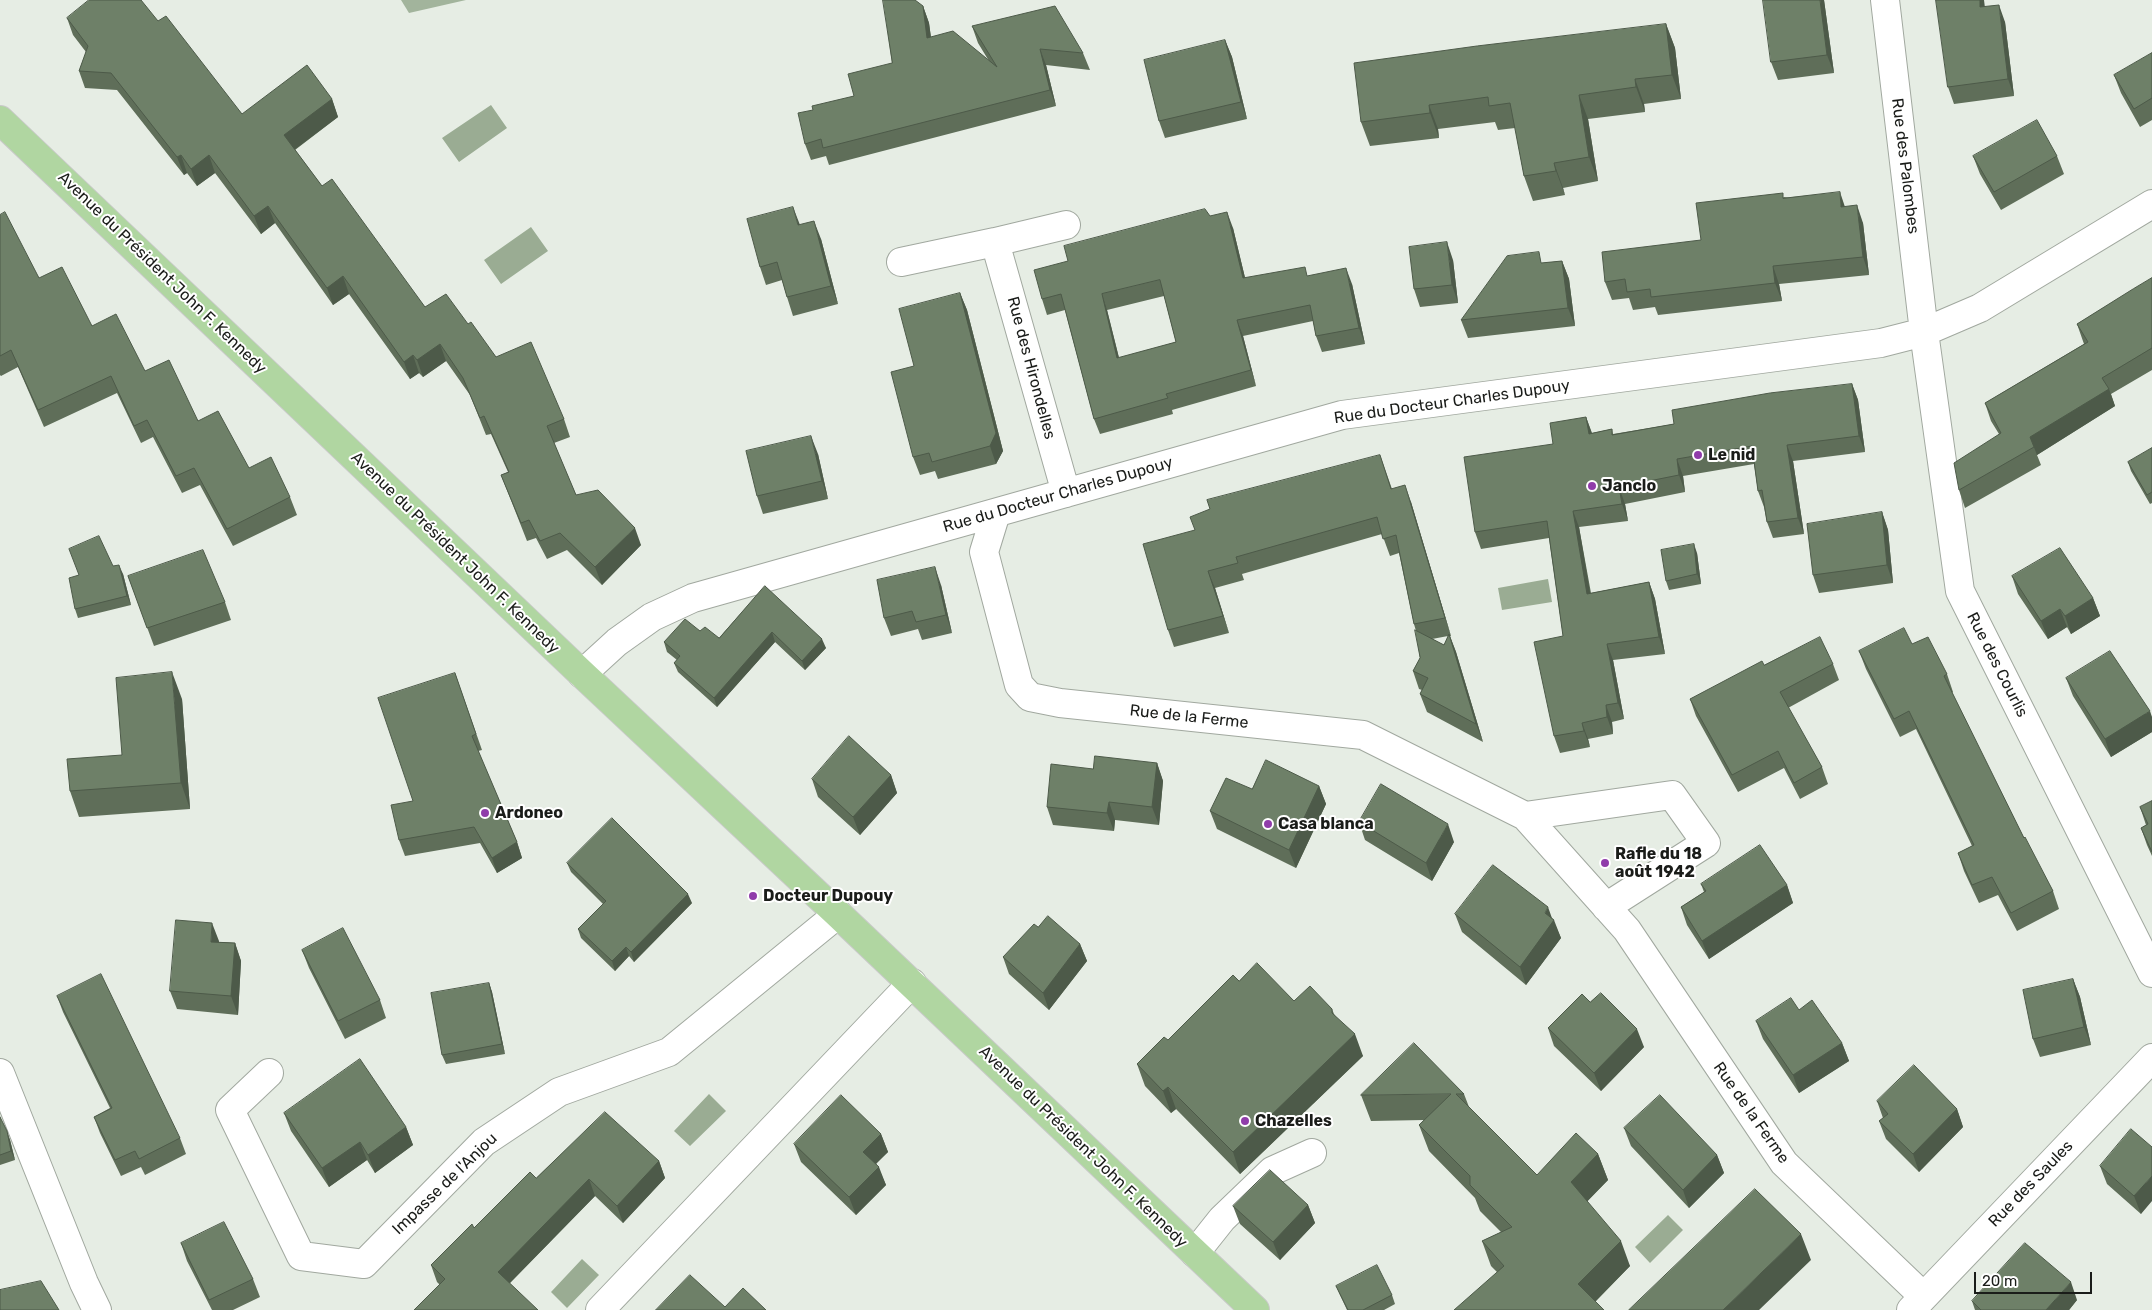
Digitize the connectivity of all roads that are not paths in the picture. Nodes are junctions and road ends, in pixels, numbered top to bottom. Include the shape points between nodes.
1 (1884, 0) edge
2 (4, 131) edge
3 (2152, 204) edge
4 (1066, 225) dead end
5 (995, 242) junction
6 (901, 262) dead end
7 (1924, 332) junction
8 (1066, 493) junction
9 (996, 513) junction
10 (582, 674) junction
11 (1524, 816) junction
12 (1606, 907) junction
13 (838, 914) junction
14 (2152, 972) edge
15 (912, 984) junction
16 (2152, 1058) edge
17 (0, 1073) edge
18 (269, 1073) dead end
19 (1312, 1153) dead end
20 (1195, 1253) junction
21 (1917, 1303) edge
22 (97, 1310) edge
23 (600, 1310) edge
24 (1254, 1310) edge

1 - 7 street, Rue des Palombes
2 - 10 main road, Avenue du Président John F. Kennedy
3 - 7 street, Rue du Docteur Charles Dupouy via 1980,308
4 - 5 street
5 - 6 street
5 - 8 street, Rue des Hirondelles
7 - 8 street, Rue du Docteur Charles Dupouy via 1881,343 1342,416
7 - 14 street, Rue des Courlis via 1960,591
8 - 9 street, Rue du Docteur Charles Dupouy
9 - 10 street, Rue du Docteur Charles Dupouy via 693,598 652,617 617,642
9 - 11 street, Rue de la Ferme via 984,552 1019,685 1030,697 1060,703 1363,735
10 - 13 main road, Avenue du Président John F. Kennedy
11 - 12 street, Rue de la Ferme
11 - 12 street via 1672,795 1706,843
12 - 21 street, Rue de la Ferme via 1627,930 1784,1163
13 - 15 main road, Avenue du Président John F. Kennedy
13 - 18 street, Impasse de l'Anjou via 669,1052 559,1092 484,1142 364,1264 301,1256 230,1110
15 - 20 main road, Avenue du Président John F. Kennedy
15 - 23 street
16 - 21 street, Rue des Saules
17 - 22 street
19 - 20 street via 1272,1171 1222,1220
20 - 24 main road, Avenue du Président John F. Kennedy

